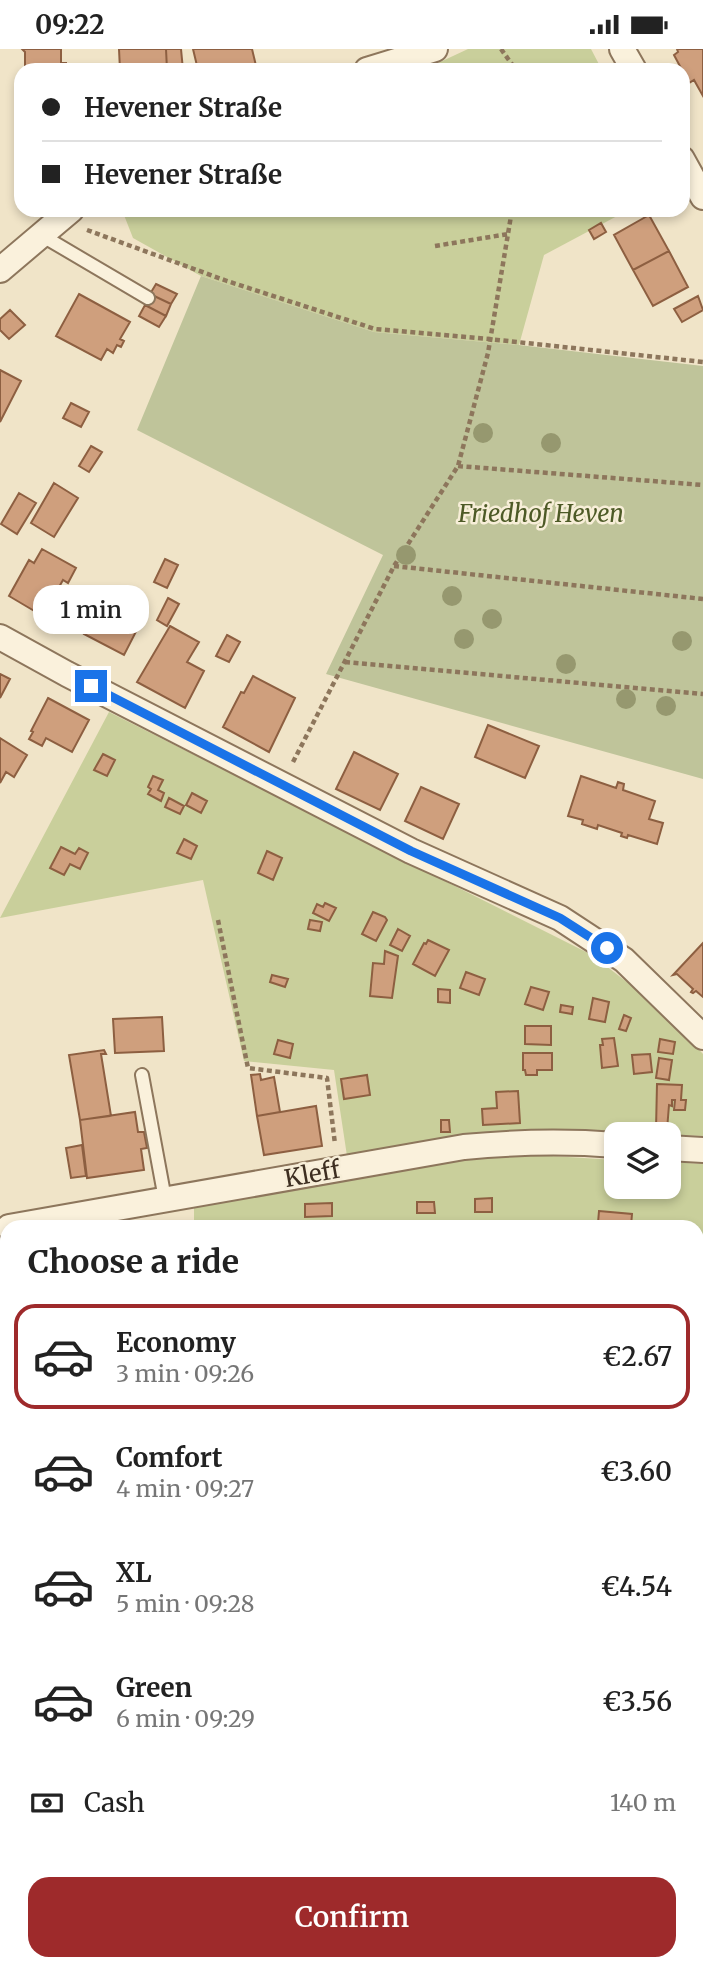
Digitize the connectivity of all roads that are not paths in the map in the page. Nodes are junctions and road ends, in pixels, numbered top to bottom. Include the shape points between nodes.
1 (435, 49) edge
2 (390, 63) edge
3 (690, 173) edge
4 (703, 197) edge
5 (57, 222) edge
6 (0, 270) edge
7 (148, 298) dead end
8 (0, 637) edge
9 (703, 1037) edge
10 (142, 1075) dead end
11 (604, 1144) edge
12 (681, 1149) edge
13 (703, 1150) edge
14 (164, 1199) junction
15 (47, 1220) edge

1 - 2 street
3 - 4 street
5 - 6 street
5 - 7 lane
8 - 9 street via 411,851 560,918 624,960
10 - 14 lane
11 - 14 street, Kleff via 513,1142 464,1147
12 - 13 street
14 - 15 street, Kleff

